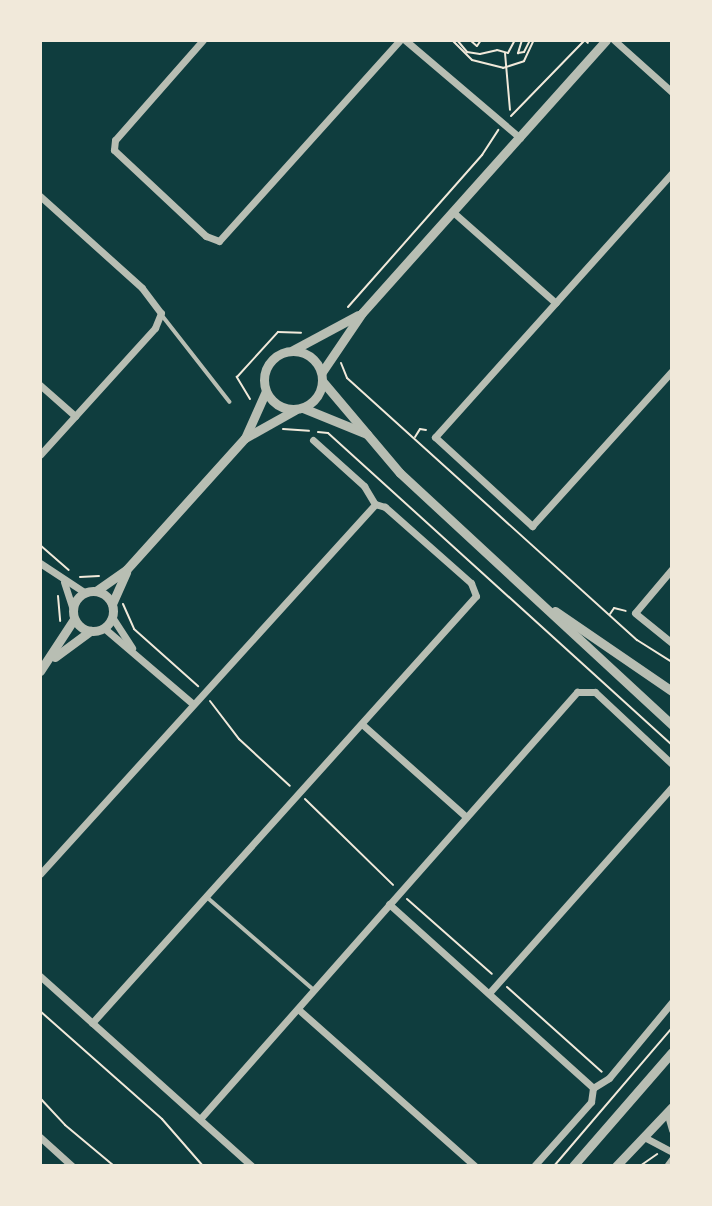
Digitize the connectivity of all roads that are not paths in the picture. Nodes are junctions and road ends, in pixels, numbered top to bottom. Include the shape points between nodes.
1 (203, 40) edge
2 (400, 40) edge
3 (405, 40) edge
4 (606, 40) edge
5 (614, 40) edge
6 (672, 92) edge
7 (520, 138) junction
8 (672, 173) edge
9 (40, 196) edge
10 (453, 212) junction
11 (556, 303) junction
12 (161, 313) junction
13 (362, 313) junction
14 (291, 351) junction
15 (672, 371) edge
16 (322, 377) junction
17 (40, 385) edge
18 (266, 391) junction
19 (230, 402) dead end
20 (300, 408) junction
21 (75, 416) junction
22 (368, 435) junction
23 (245, 438) junction
24 (313, 440) dead end
25 (40, 455) edge
26 (375, 504) junction
27 (40, 563) edge
28 (672, 569) edge
29 (127, 570) junction
30 (64, 582) junction
31 (96, 591) junction
32 (84, 592) junction
33 (536, 598) junction
34 (112, 604) junction
35 (72, 607) junction
36 (112, 617) junction
37 (74, 619) junction
38 (104, 628) junction
39 (90, 631) junction
40 (672, 643) edge
41 (132, 648) junction
42 (48, 662) junction
43 (40, 671) edge
44 (672, 691) edge
45 (192, 704) junction
46 (363, 725) junction
47 (672, 725) edge
48 (672, 764) edge
49 (672, 787) edge
50 (465, 816) junction
51 (40, 874) edge
52 (207, 897) junction
53 (389, 904) junction
54 (40, 976) edge
55 (315, 991) junction
56 (490, 992) junction
57 (672, 1002) edge
58 (298, 1009) junction
59 (92, 1023) junction
60 (672, 1052) edge
61 (593, 1087) junction
62 (669, 1110) edge
63 (200, 1119) junction
64 (672, 1130) edge
65 (40, 1137) edge
66 (644, 1137) junction
67 (672, 1152) edge
68 (672, 1160) edge
69 (72, 1166) edge
70 (252, 1166) edge
71 (475, 1166) edge
72 (534, 1166) edge
73 (573, 1166) edge
74 (616, 1166) edge
75 (667, 1166) edge

1 - 2 street via 115,140 114,150 206,236 219,241
3 - 7 street
4 - 7 street
5 - 6 street
7 - 10 street
8 - 11 street
9 - 12 street via 142,288
10 - 11 street
10 - 13 street
11 - 15 street via 435,437 532,526
12 - 19 lane
12 - 21 street via 155,328
13 - 14 street
13 - 16 street
14 - 16 street via 310,356
14 - 18 street via 268,365
16 - 20 street via 315,400
16 - 22 street
17 - 21 street
18 - 20 street via 278,405
18 - 23 street
20 - 22 street
20 - 23 street
21 - 25 street
22 - 33 street via 424,497
23 - 29 street
24 - 26 street via 365,485
26 - 45 street
26 - 46 street via 385,507 471,583 476,596
27 - 30 street
28 - 40 street via 635,613
29 - 31 street
29 - 34 street
30 - 32 street
30 - 35 street
31 - 32 street
31 - 34 street
32 - 35 street
33 - 44 street
33 - 47 street
34 - 36 street
35 - 37 street
36 - 38 street
36 - 41 street
37 - 39 street
37 - 42 street
38 - 39 street
38 - 41 street
39 - 42 street
41 - 45 street
42 - 43 street
45 - 51 street
46 - 50 street
46 - 52 street
48 - 50 street via 595,692 586,689 577,692
49 - 56 street
50 - 53 street
52 - 55 lane
52 - 59 street
53 - 55 street
53 - 56 street
54 - 59 street
55 - 58 street
56 - 61 street
57 - 61 street via 608,1078
58 - 63 street
58 - 71 street
59 - 63 street
60 - 73 street
61 - 72 street via 591,1102
62 - 64 street
62 - 66 street
63 - 70 street
65 - 69 street
66 - 67 street
66 - 74 street
68 - 75 street

